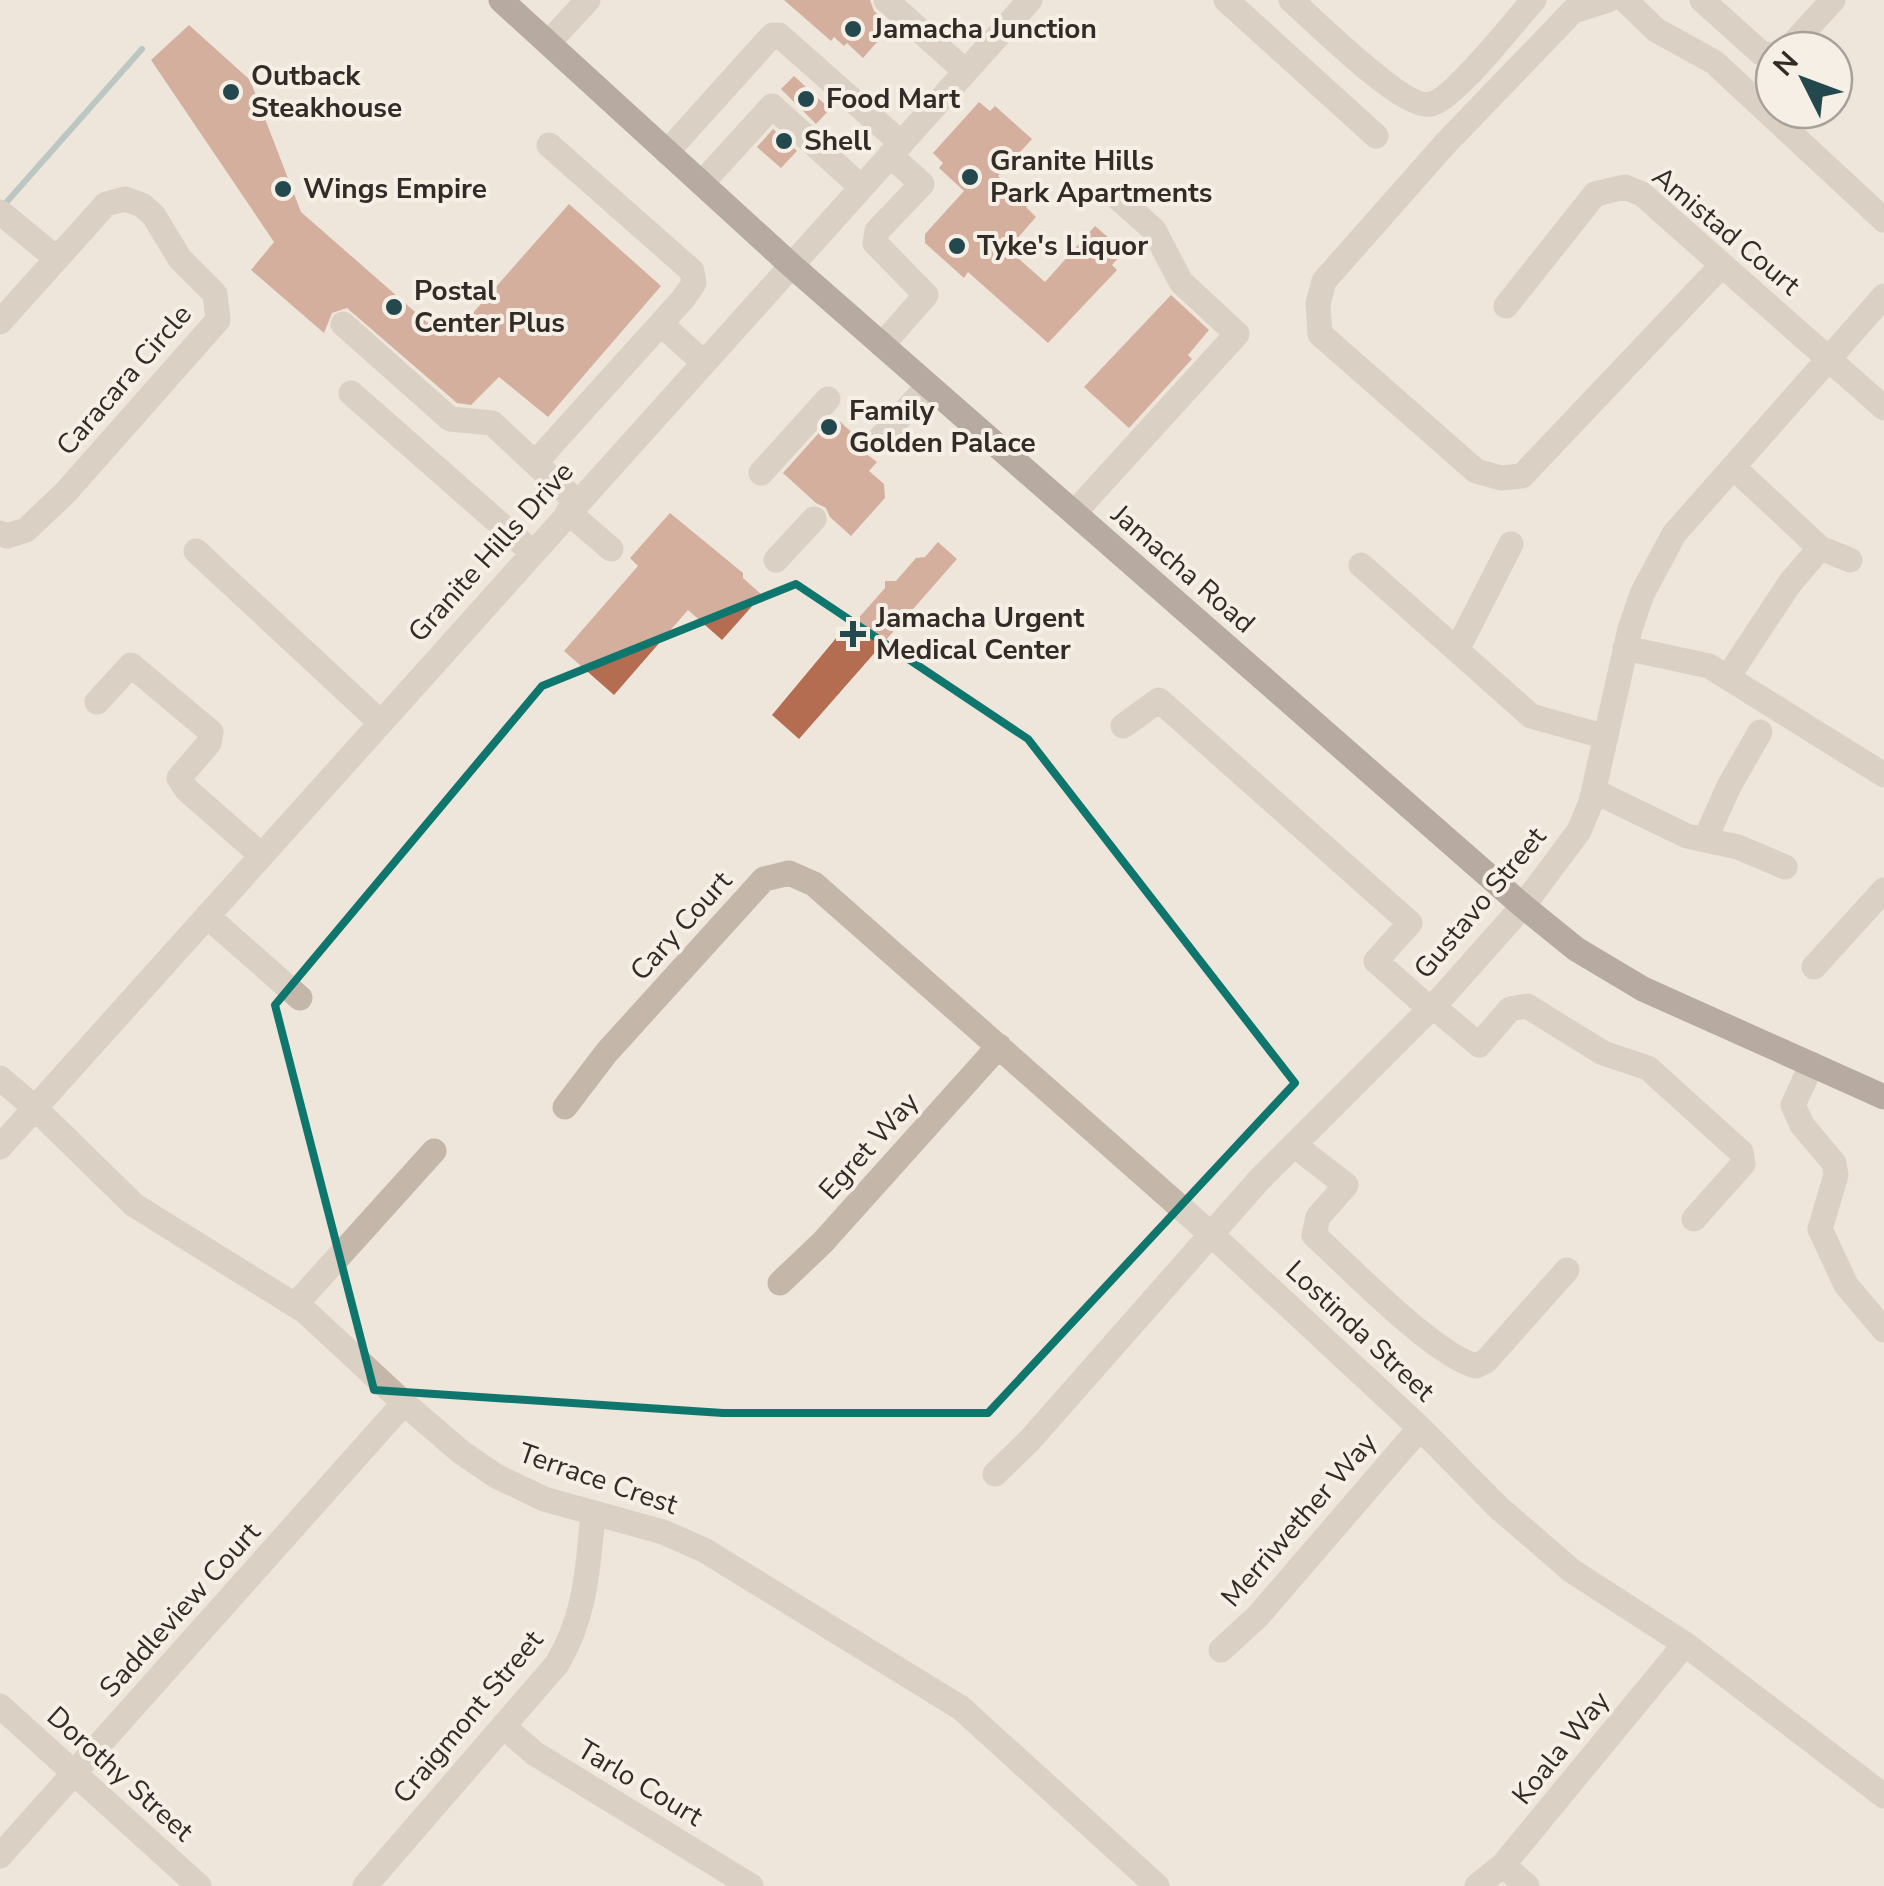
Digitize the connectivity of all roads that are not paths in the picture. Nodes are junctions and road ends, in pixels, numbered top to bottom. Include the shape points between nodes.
1 (502, 0) edge
2 (588, 0) edge
3 (886, 0) edge
4 (1030, 0) edge
5 (1226, 0) edge
6 (1292, 0) edge
7 (1534, 0) edge
8 (1608, 0) edge
9 (1625, 0) edge
10 (1702, 0) edge
11 (1833, 0) edge
12 (1805, 30) edge
13 (548, 43) junction
14 (1754, 47) edge
15 (966, 71) junction
16 (1376, 136) dead end
17 (549, 145) dead end
18 (895, 149) junction
19 (667, 152) junction
20 (702, 183) junction
21 (861, 187) junction
22 (1119, 199) dead end
23 (3, 214) edge
24 (1884, 220) edge
25 (56, 258) junction
26 (1722, 265) junction
27 (791, 266) junction
28 (1884, 296) edge
29 (1506, 306) dead end
30 (0, 322) edge
31 (344, 324) dead end
32 (661, 324) junction
33 (882, 345) junction
34 (1828, 358) junction
35 (704, 362) junction
36 (928, 386) junction
37 (350, 394) dead end
38 (828, 399) dead end
39 (1884, 408) edge
40 (877, 442) dead end
41 (535, 463) junction
42 (1733, 466) junction
43 (761, 473) dead end
44 (573, 507) junction
45 (1074, 513) junction
46 (814, 519) dead end
47 (0, 533) edge
48 (1511, 544) dead end
49 (1820, 548) junction
50 (611, 549) dead end
51 (196, 551) dead end
52 (532, 552) junction
53 (776, 560) dead end
54 (1850, 560) dead end
55 (1361, 565) dead end
56 (1625, 648) junction
57 (1457, 650) junction
58 (1728, 677) junction
59 (96, 702) dead end
60 (380, 721) junction
61 (1123, 726) dead end
62 (1760, 732) dead end
63 (1606, 737) junction
64 (1884, 775) edge
65 (1594, 791) junction
66 (1705, 840) junction
67 (260, 854) junction
68 (1785, 868) dead end
69 (814, 884) joint
70 (1884, 890) edge
71 (1522, 906) junction
72 (207, 916) junction
73 (1814, 968) dead end
74 (300, 998) dead end
75 (1430, 1009) junction
76 (998, 1046) junction
77 (1812, 1064) junction
78 (0, 1078) edge
79 (1884, 1097) edge
80 (565, 1107) dead end
81 (35, 1108) junction
82 (1294, 1146) junction
83 (0, 1147) edge
84 (434, 1151) dead end
85 (1694, 1219) dead end
86 (1212, 1234) junction
87 (1567, 1270) dead end
88 (780, 1283) dead end
89 (296, 1304) junction
90 (1884, 1330) edge
91 (404, 1403) junction
92 (1420, 1428) junction
93 (995, 1474) dead end
94 (593, 1513) junction
95 (1685, 1644) junction
96 (1221, 1650) dead end
97 (0, 1706) edge
98 (504, 1726) junction
99 (75, 1774) junction
100 (1884, 1796) edge
101 (0, 1856) edge
102 (1504, 1864) junction
103 (200, 1886) edge
104 (365, 1886) edge
105 (751, 1886) edge
106 (1157, 1886) edge
107 (1477, 1886) edge
108 (1526, 1886) edge

1 - 13 main road, Jamacha Road
2 - 13 street
3 - 15 street
4 - 15 street, Granite Hills Drive
5 - 16 street
6 - 7 street via 1390,88 1424,105 1453,90
8 - 26 street via 1572,10 1324,281 1320,334 1476,471 1522,476
9 - 24 street via 1656,30 1714,62
10 - 14 street
11 - 12 street
13 - 19 main road, Jamacha Road
15 - 18 street, Granite Hills Drive
17 - 32 street via 692,271 693,287
18 - 19 street via 779,35
18 - 21 street, Granite Hills Drive
18 - 33 street via 922,184 878,231 876,243 926,295
19 - 20 main road, Jamacha Road
20 - 21 street via 772,106
20 - 27 main road, Jamacha Road
21 - 27 street, Granite Hills Drive
22 - 45 street via 1154,230 1181,282 1238,334
23 - 25 street
25 - 30 street, Caracara Circle
25 - 47 street, Caracara Circle via 106,204 126,199 142,205 215,294 218,320 66,492 26,530
26 - 29 street, Amistad Court via 1642,194 1625,187 1595,194
26 - 34 street, Amistad Court
27 - 33 main road, Jamacha Road
27 - 35 street, Granite Hills Drive
28 - 34 street, Gustavo Street
31 - 41 street via 450,419 492,424
32 - 35 street
32 - 41 street
33 - 36 main road, Jamacha Road
34 - 39 street, Amistad Court
34 - 42 street, Gustavo Street
35 - 44 street, Granite Hills Drive
36 - 40 street
36 - 45 main road, Jamacha Road
37 - 52 street
38 - 43 street
41 - 44 street
42 - 49 street
42 - 56 street, Gustavo Street via 1674,534 1642,594
44 - 50 street
44 - 52 street, Granite Hills Drive
45 - 71 main road, Jamacha Road
46 - 53 street
48 - 57 street
49 - 54 street
49 - 58 street
51 - 60 street
52 - 60 street, Granite Hills Drive
55 - 57 street
56 - 58 street via 1709,666
56 - 63 street, Gustavo Street
57 - 63 street via 1531,716
58 - 64 street
59 - 67 street via 130,665 211,732 180,778
60 - 67 street, Granite Hills Drive
61 - 75 street via 1160,700 1410,923 1376,961
62 - 66 street
63 - 65 street, Gustavo Street
65 - 66 street
65 - 71 street, Gustavo Street via 1579,831
66 - 68 street
67 - 72 street, Granite Hills Drive
69 - 76 street, Lostinda Street
69 - 80 street, Cary Court via 788,873 764,879
70 - 73 street
71 - 75 street, Gustavo Street
71 - 77 main road, Jamacha Road via 1576,949 1643,988
72 - 74 street
72 - 81 street, Granite Hills Drive
75 - 82 street, Gustavo Street
75 - 85 street via 1479,1044 1510,1009 1527,1006 1604,1053 1648,1068 1741,1152 1743,1164
76 - 86 street, Lostinda Street
76 - 88 street, Egret Way
77 - 79 main road, Jamacha Road
77 - 90 street via 1793,1105 1834,1163 1820,1228 1846,1285
78 - 81 street, Terrace Crest
81 - 83 street, Granite Hills Drive
81 - 89 street, Terrace Crest via 134,1206
82 - 86 street, Gustavo Street
82 - 87 street via 1346,1184 1318,1216 1314,1235 1465,1363 1486,1360
84 - 89 street
86 - 92 street, Lostinda Street
86 - 93 street, Gustavo Street
89 - 91 street, Terrace Crest
91 - 94 street, Terrace Crest via 496,1476
91 - 99 street, Saddleview Court
92 - 95 street, Lostinda Street via 1572,1571
92 - 96 street, Merriwether Way
94 - 98 street, Craigmont Street via 584,1604 573,1634 557,1664
94 - 106 street, Terrace Crest via 704,1550 961,1708
95 - 100 street, Lostinda Street
95 - 102 street, Koala Way
97 - 99 street, Dorothy Street
98 - 104 street, Craigmont Street
98 - 105 street, Tarlo Court via 534,1753
99 - 101 street, Saddleview Court
99 - 103 street, Dorothy Street
102 - 107 street, Koala Way
102 - 108 street

